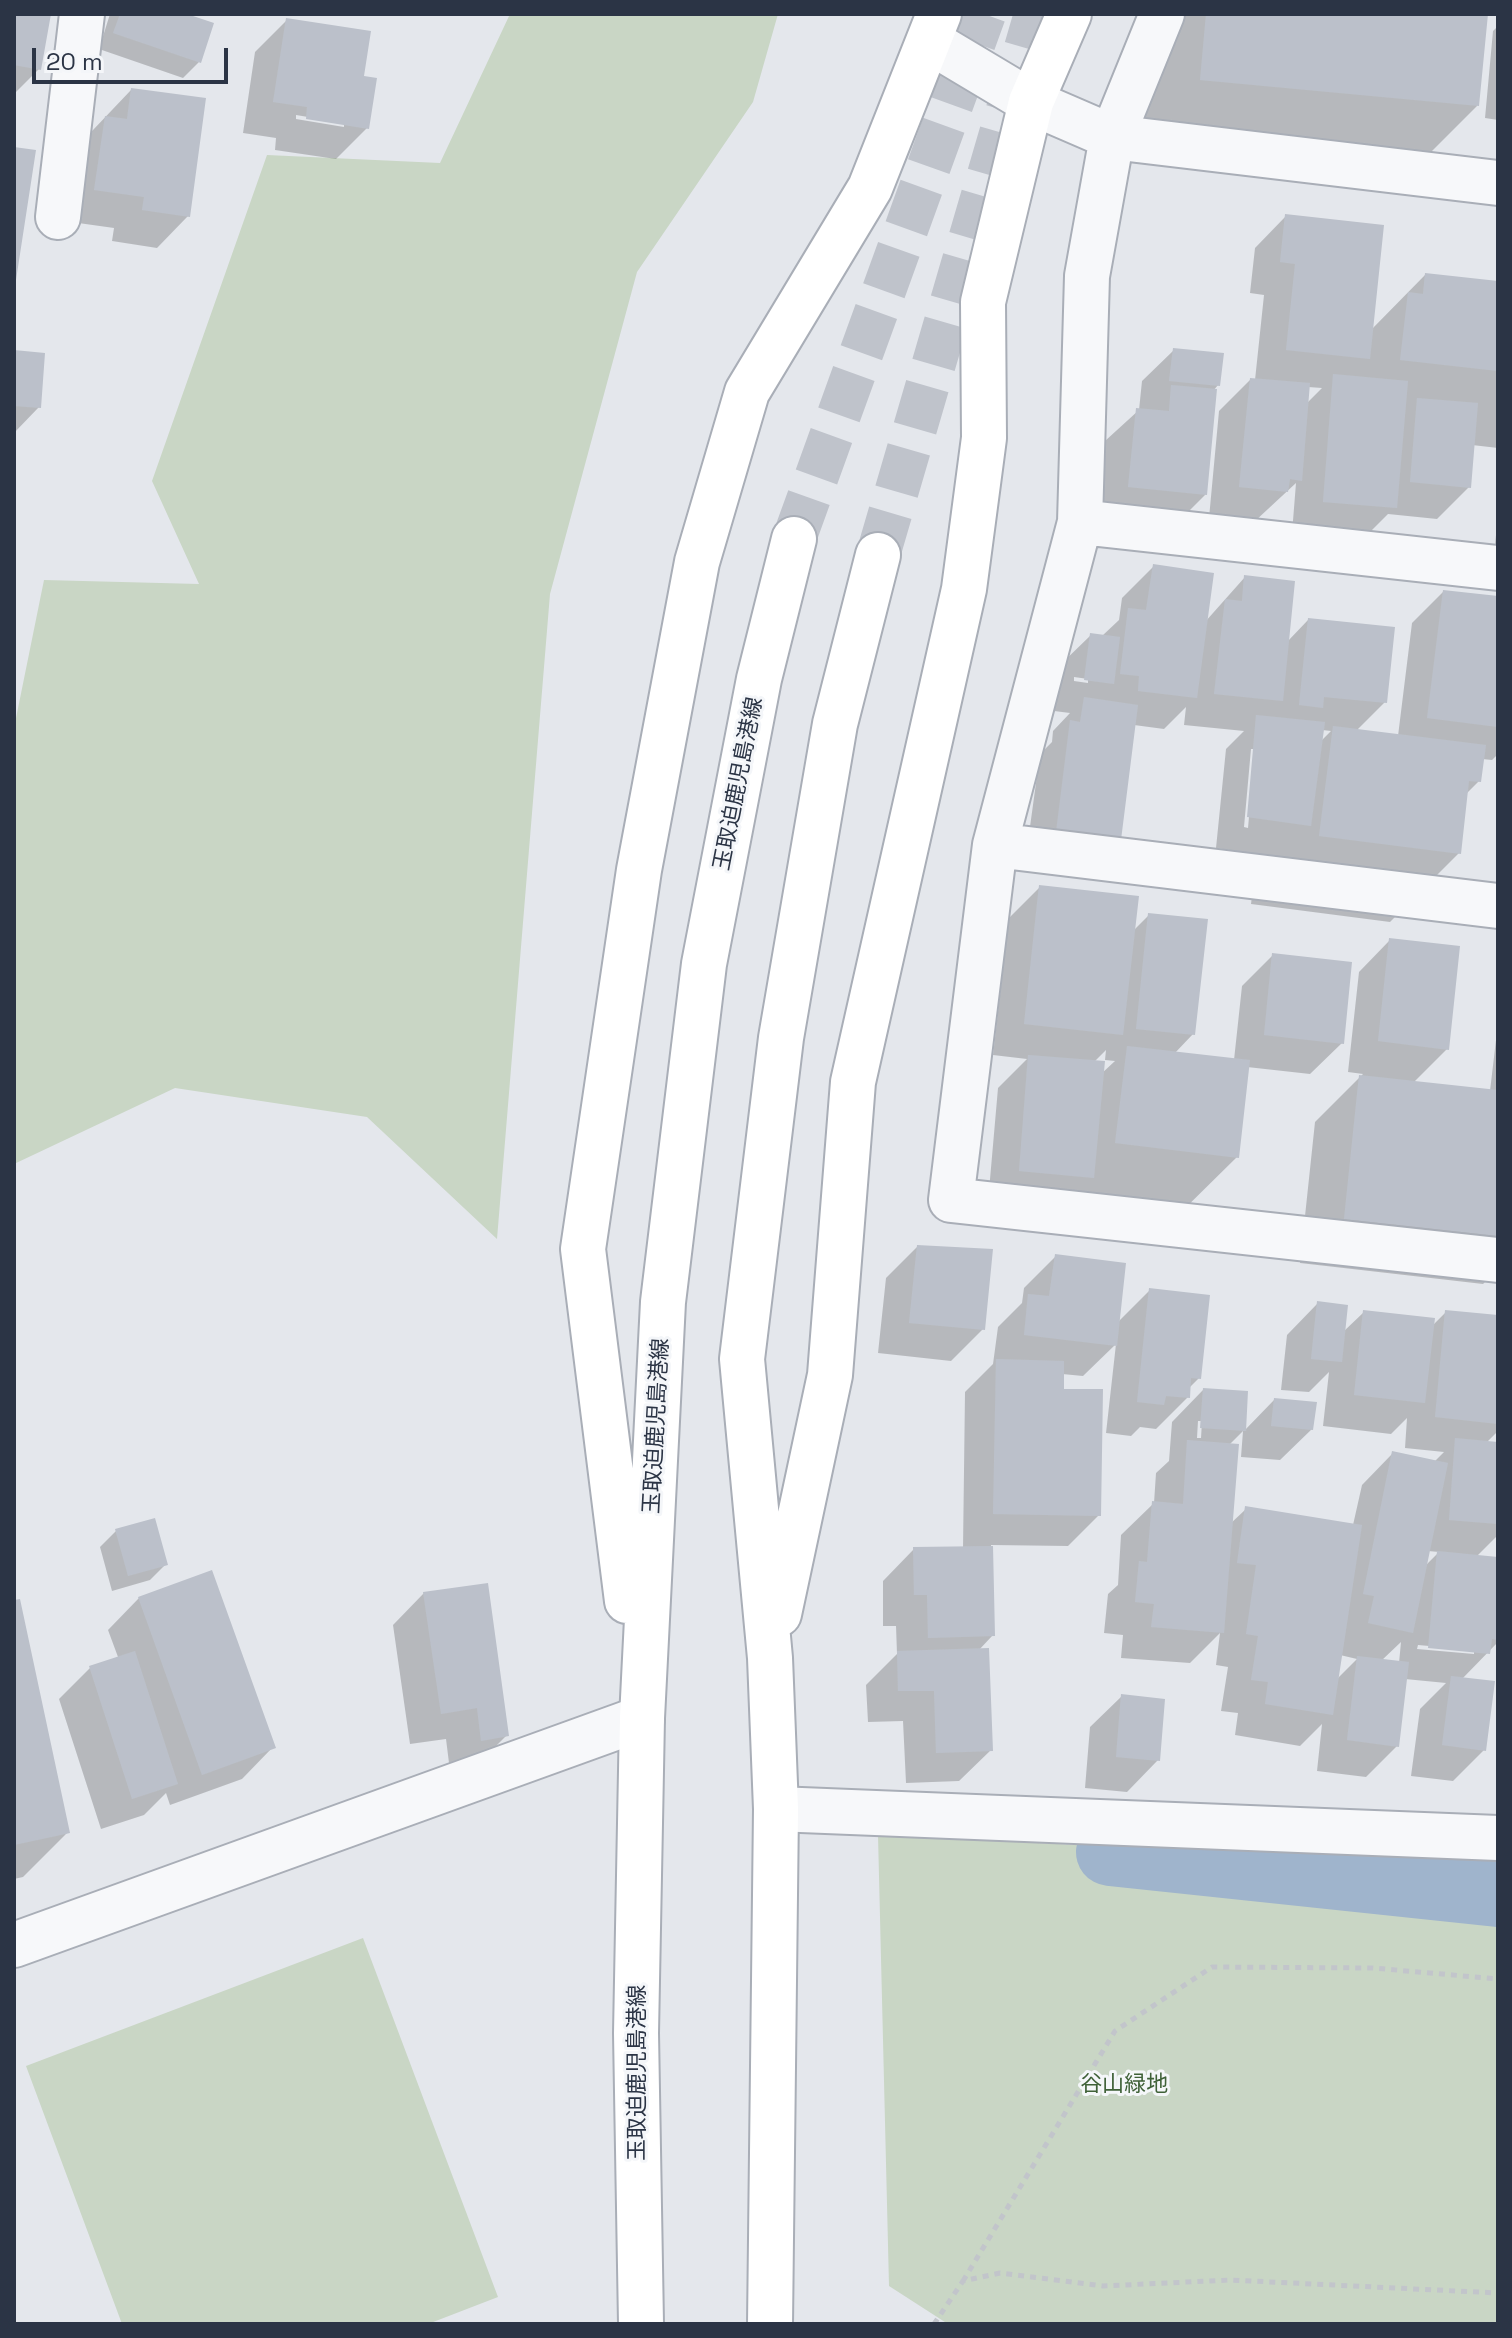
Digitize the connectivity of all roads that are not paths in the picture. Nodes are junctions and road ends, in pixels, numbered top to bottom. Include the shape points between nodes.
1 (82, 14) edge
2 (1069, 14) edge
3 (1162, 14) edge
4 (934, 28) edge
5 (1031, 102) junction
6 (1112, 137) junction
7 (1498, 183) edge
8 (58, 217) dead end
9 (1080, 522) junction
10 (794, 539) tunnel mouth
11 (878, 555) tunnel mouth
12 (1498, 568) edge
13 (995, 845) junction
14 (1498, 906) edge
15 (1498, 1260) edge
16 (770, 1658) junction
17 (642, 1718) junction
18 (776, 1809) junction
19 (1498, 1838) edge
20 (14, 1945) edge
21 (641, 2324) edge
22 (770, 2324) edge

1 - 8 street
2 - 5 main road
3 - 6 street
4 - 5 street
4 - 17 main road via 870,188 747,392 697,562 639,870 583,1249
5 - 6 street
5 - 16 main road via 983,302 984,438 964,589 853,1082 830,1375
6 - 7 street
6 - 9 street via 1087,276
9 - 12 street
9 - 13 street
10 - 17 main road, 玉取迫鹿児島港線 via 759,679 704,964 663,1302
11 - 16 main road via 835,724 784,1022 742,1359
13 - 14 street
13 - 15 street via 951,1200
16 - 18 main road
17 - 20 street
17 - 21 main road, 玉取迫鹿児島港線 via 636,2033
18 - 19 street
18 - 22 main road

